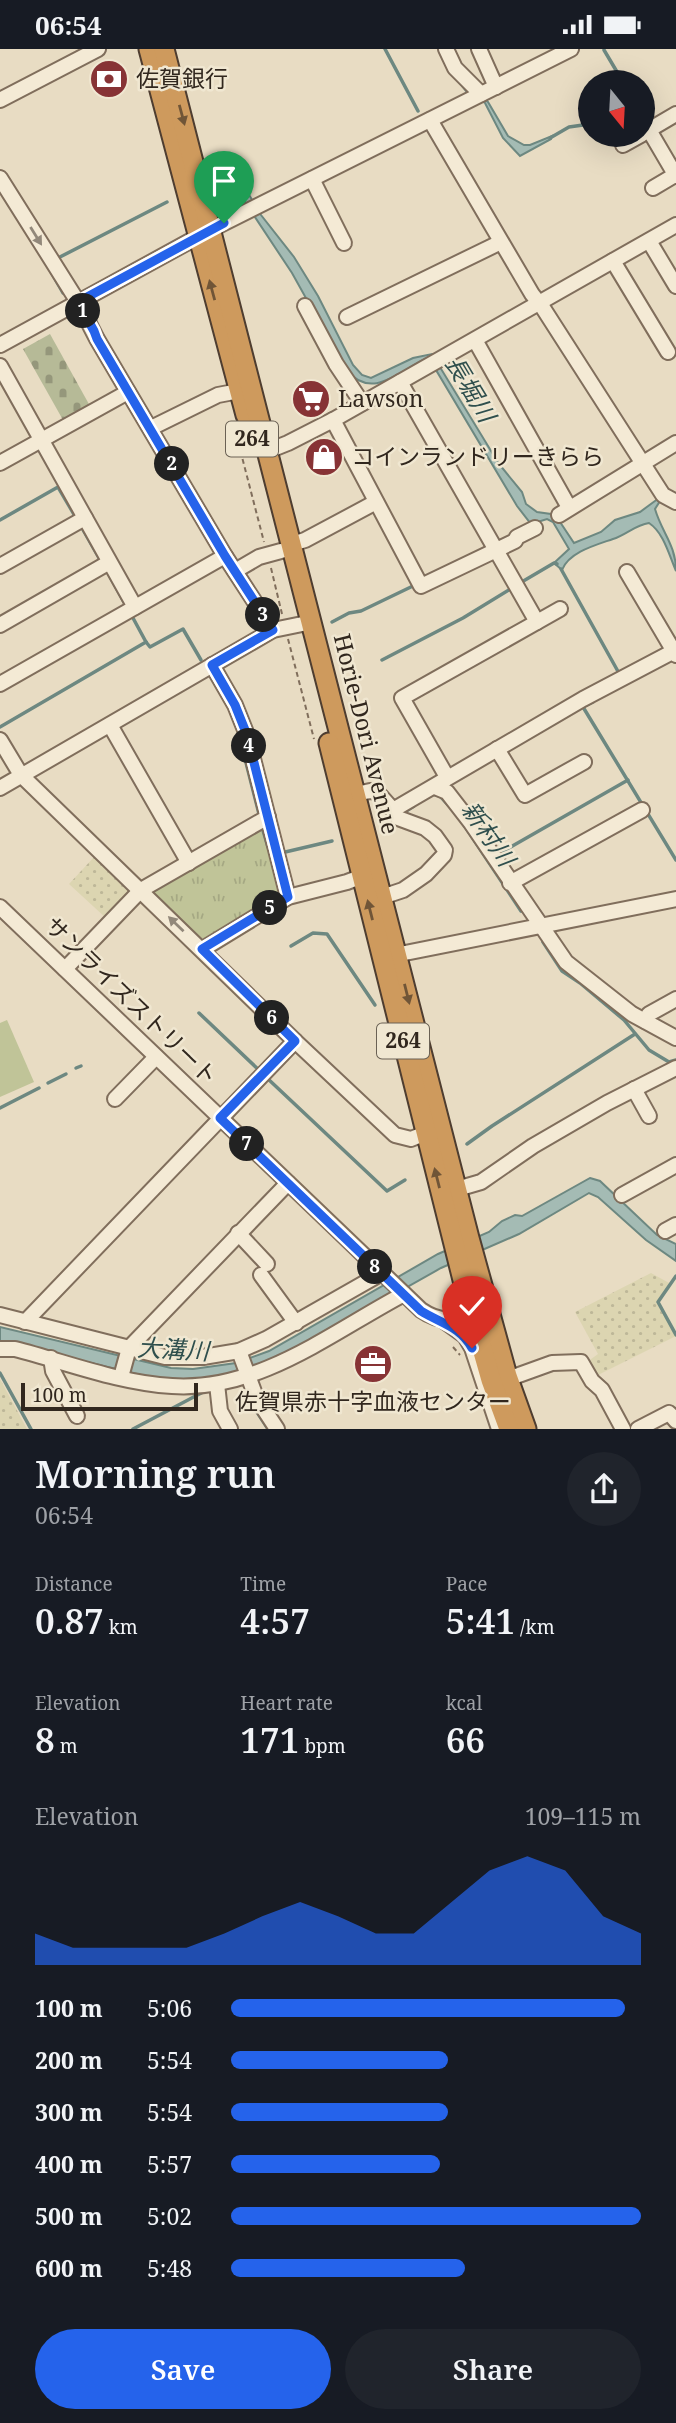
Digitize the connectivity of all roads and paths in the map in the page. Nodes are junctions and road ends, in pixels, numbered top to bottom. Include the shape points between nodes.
1 (98, 49) edge
2 (446, 49) edge
3 (479, 49) edge
4 (571, 49) edge
5 (164, 50) edge
6 (496, 87) junction
7 (481, 95) junction
8 (0, 100) edge
9 (676, 114) edge
10 (430, 120) junction
11 (655, 126) edge
12 (655, 143) edge
13 (676, 175) edge
14 (0, 178) edge
15 (312, 179) junction
16 (653, 188) dead end
17 (676, 225) edge
18 (204, 233) junction
19 (649, 241) junction
20 (501, 242) junction
21 (344, 243) dead end
22 (613, 261) junction
23 (676, 286) edge
24 (78, 302) junction
25 (538, 302) junction
26 (305, 306) dead end
27 (347, 317) dead end
28 (475, 340) junction
29 (0, 345) edge
30 (668, 352) dead end
31 (0, 366) edge
32 (400, 382) junction
33 (239, 391) junction
34 (128, 392) junction
35 (362, 403) junction
36 (333, 420) junction
37 (151, 428) junction
38 (41, 440) junction
39 (676, 443) edge
40 (268, 451) junction
41 (0, 463) edge
42 (644, 463) junction
43 (376, 502) junction
44 (676, 502) edge
45 (85, 518) junction
46 (535, 528) dead end
47 (286, 547) junction
48 (496, 550) junction
49 (225, 556) junction
50 (108, 563) junction
51 (0, 566) edge
52 (235, 571) junction
53 (626, 572) dead end
54 (135, 607) junction
55 (561, 609) dead end
56 (537, 622) junction
57 (306, 623) junction
58 (0, 625) edge
59 (273, 630) junction
60 (675, 652) edge
61 (212, 665) junction
62 (0, 684) edge
63 (110, 725) junction
64 (0, 740) edge
65 (497, 749) junction
66 (584, 762) dead end
67 (21, 775) junction
68 (447, 777) junction
69 (0, 787) edge
70 (435, 787) junction
71 (356, 794) junction
72 (642, 810) dead end
73 (395, 814) junction
74 (268, 817) junction
75 (358, 832) junction
76 (189, 863) junction
77 (369, 874) junction
78 (510, 883) junction
79 (141, 890) junction
80 (288, 897) junction
81 (382, 897) junction
82 (676, 899) edge
83 (0, 907) edge
84 (541, 925) junction
85 (202, 949) junction
86 (389, 956) junction
87 (65, 969) junction
88 (676, 999) edge
89 (645, 1021) junction
90 (676, 1038) edge
91 (295, 1041) junction
92 (156, 1057) junction
93 (676, 1068) edge
94 (634, 1089) junction
95 (115, 1099) dead end
96 (649, 1116) dead end
97 (220, 1118) junction
98 (426, 1133) junction
99 (676, 1165) edge
100 (288, 1183) junction
101 (457, 1189) junction
102 (622, 1195) dead end
103 (238, 1233) junction
104 (461, 1241) junction
105 (382, 1273) junction
106 (404, 1294) junction
107 (480, 1313) junction
108 (0, 1315) edge
109 (444, 1321) junction
110 (25, 1322) junction
111 (296, 1323) junction
112 (0, 1349) edge
113 (128, 1352) junction
114 (240, 1354) junction
115 (51, 1358) junction
116 (247, 1376) junction
117 (506, 1376) junction
118 (121, 1377) junction
119 (217, 1384) junction
120 (78, 1416) dead end
121 (676, 1421) edge
122 (230, 1429) edge
123 (277, 1429) edge
124 (499, 1429) edge
125 (509, 1429) edge
126 (526, 1429) edge
127 (623, 1429) edge
128 (638, 1429) edge

1 - 8 street
2 - 7 street via 455,68
3 - 6 street
4 - 6 street
5 - 18 highway, Horie-Dori Avenue / 264
6 - 7 street
7 - 10 street
9 - 11 street
10 - 15 street
10 - 20 street
12 - 13 street
13 - 16 street
14 -> 24 street
15 - 18 street
15 - 21 street
17 - 19 street
18 - 24 street
33 -> 18 highway, Horie-Dori Avenue / 264
18 - 40 highway, Horie-Dori Avenue / 264
19 - 22 street
19 - 23 street
20 - 25 street
20 - 27 street
22 - 25 street
22 - 30 street
24 - 29 street
24 - 34 street
25 - 28 street
25 - 42 street
26 - 35 street
28 - 32 street
28 - 42 street via 562,509
31 - 38 street
32 - 35 street
32 - 48 street
33 - 37 street via 218,395
33 - 47 highway, Horie-Dori Avenue / 264
34 - 37 street
34 - 38 street
35 - 36 street
36 - 40 street
36 - 43 street
37 - 49 street
38 - 41 street
38 - 45 street
39 - 42 street
40 - 47 highway, Horie-Dori Avenue / 264
42 - 44 street via 663,495
43 - 47 street
43 - 48 street via 421,586
45 - 50 street
45 - 51 street
46 - 48 street
47 - 52 street
47 - 57 highway, Horie-Dori Avenue / 264
48 - 56 street
49 - 52 street
49 - 54 street
50 - 54 street
50 - 58 street
52 - 59 street
53 - 60 street
54 - 62 street
55 - 56 street
56 - 68 street via 402,698
57 - 59 street
57 - 71 highway, Horie-Dori Avenue / 264
57 - 75 highway, Horie-Dori Avenue / 264
59 - 61 street
60 - 65 street
61 - 63 street
61 - 74 street via 247,735
63 - 67 street
63 - 76 street
64 - 67 street
65 - 66 street via 525,795
65 - 68 street
67 - 69 street
67 - 79 street
68 - 70 street
70 - 73 street
70 - 78 street via 447,792
71 - 73 street via 377,792
71 - 75 highway, Horie-Dori Avenue / 264
72 - 78 street
73 - 81 street via 425,828 445,850 426,874 403,890
74 - 76 street
74 - 80 street
75 - 77 highway, Horie-Dori Avenue / 264
76 - 79 street
77 - 80 street
77 - 81 highway, Horie-Dori Avenue / 264
86 -> 77 highway, Horie-Dori Avenue / 264
78 - 84 street
85 -> 79 street
79 - 87 street
80 - 85 street
81 - 86 highway, Horie-Dori Avenue / 264
82 - 84 street
83 - 87 street, サンライズストリート
84 - 86 street
84 - 89 street via 566,963
85 - 91 street
86 - 98 highway, Horie-Dori Avenue / 264
86 -> 101 highway, Horie-Dori Avenue / 264
87 - 92 street, サンライズストリート
88 - 89 street
89 - 90 street
91 - 97 street
91 - 98 street via 395,1135 411,1139
92 - 95 street
92 - 97 street, サンライズストリート
93 - 94 street
94 - 96 street
94 - 101 street via 533,1146 481,1182
97 - 100 street, サンライズストリート
97 - 110 street
104 -> 98 highway, Horie-Dori Avenue / 264
99 - 102 street
100 - 103 street
100 - 105 street, サンライズストリート
101 - 104 highway, Horie-Dori Avenue / 264
103 - 111 street
103 - 113 street
104 - 107 highway, Horie-Dori Avenue / 264
105 - 106 street, サンライズストリート
105 - 111 street
106 - 109 street, サンライズストリート via 421,1311
106 - 116 street via 274,1366
107 - 109 street
107 - 117 highway, Horie-Dori Avenue / 264
107 - 125 highway, Horie-Dori Avenue / 264 via 491,1380
108 - 110 street
109 - 124 street, サンライズストリート via 465,1336 472,1348
110 - 113 street
111 - 114 street
112 - 115 street
113 - 114 street via 165,1357
113 - 118 street
114 - 116 street
115 - 118 street
115 - 120 street via 52,1371
116 - 119 street
116 - 123 street
117 - 126 highway, Horie-Dori Avenue / 264
117 - 127 street via 552,1363 581,1362
118 - 119 street via 171,1386
119 - 122 street via 220,1411
121 - 128 street via 669,1413

